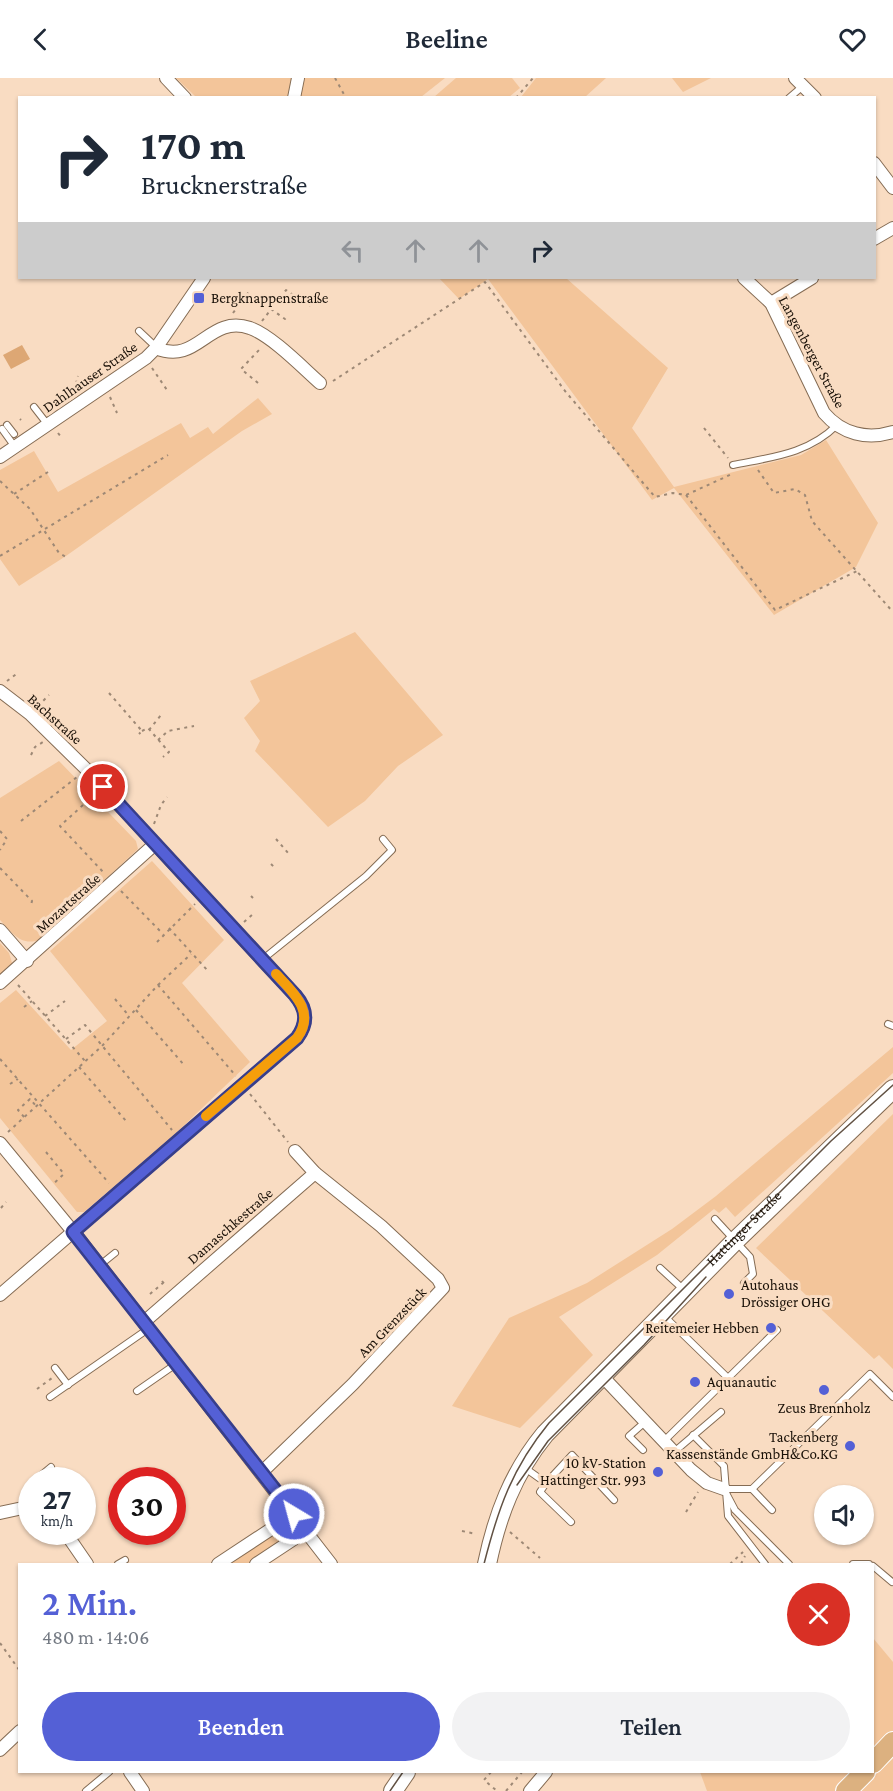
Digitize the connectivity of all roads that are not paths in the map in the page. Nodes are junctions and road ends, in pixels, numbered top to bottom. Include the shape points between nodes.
1 (166, 78) edge
2 (298, 78) edge
3 (800, 82) edge
4 (183, 96) edge
5 (294, 96) edge
6 (790, 96) edge
7 (813, 96) edge
8 (876, 166) edge
9 (893, 188) edge
10 (893, 228) edge
11 (876, 238) edge
12 (203, 279) edge
13 (745, 279) edge
14 (810, 279) edge
15 (771, 303) junction
16 (139, 331) dead end
17 (156, 348) junction
18 (320, 383) road end
19 (34, 407) dead end
20 (48, 425) junction
21 (837, 426) junction
22 (893, 432) edge
23 (14, 434) dead end
24 (15, 447) junction
25 (0, 457) edge
26 (736, 464) road end
27 (0, 691) edge
28 (383, 838) dead end
29 (152, 841) junction
30 (0, 930) edge
31 (263, 959) junction
32 (27, 960) junction
33 (5, 979) edge
34 (893, 1089) edge
35 (0, 1143) edge
36 (295, 1151) road end
37 (315, 1173) junction
38 (715, 1219) dead end
39 (73, 1232) junction
40 (735, 1241) junction
41 (115, 1253) dead end
42 (99, 1265) junction
43 (660, 1268) dead end
44 (744, 1283) dead end
45 (686, 1292) junction
46 (0, 1294) edge
47 (663, 1315) junction
48 (146, 1325) junction
49 (777, 1330) dead end
50 (176, 1364) junction
51 (57, 1371) road end
52 (603, 1377) junction
53 (728, 1378) junction
54 (68, 1385) junction
55 (137, 1391) dead end
56 (50, 1397) dead end
57 (893, 1397) edge
58 (721, 1412) dead end
59 (645, 1422) junction
60 (693, 1435) junction
61 (664, 1441) junction
62 (643, 1450) dead end
63 (674, 1452) junction
64 (522, 1465) junction
65 (262, 1472) junction
66 (546, 1483) junction
67 (724, 1489) junction
68 (752, 1489) junction
69 (614, 1500) dead end
70 (18, 1509) edge
71 (772, 1510) dead end
72 (0, 1513) edge
73 (294, 1514) junction
74 (571, 1522) dead end
75 (306, 1531) junction
76 (74, 1545) edge
77 (125, 1560) dead end
78 (86, 1563) edge
79 (120, 1563) edge
80 (220, 1563) edge
81 (258, 1563) edge
82 (330, 1563) edge
83 (487, 1563) edge
84 (764, 1563) edge
85 (788, 1563) edge
86 (874, 1567) edge
87 (892, 1582) edge
88 (18, 1733) edge
89 (893, 1742) edge
90 (0, 1750) edge
91 (874, 1762) edge
92 (108, 1773) edge
93 (131, 1773) edge
94 (405, 1773) edge
95 (545, 1773) edge
96 (864, 1773) edge
97 (83, 1790) edge
98 (143, 1791) edge
99 (393, 1791) edge
100 (530, 1791) edge
101 (846, 1791) edge

1 - 4 street
2 - 5 street
3 - 6 lane
3 - 7 street
8 - 9 street
10 - 11 street
12 - 17 street, Dahlhauser Straße
13 - 15 street, Langenberger Straße
14 - 15 street
15 - 21 street, Langenberger Straße via 824,413
16 - 17 lane
17 - 18 street via 170,354 181,352 223,327 254,330
17 - 20 street, Dahlhauser Straße
19 - 20 lane
20 - 24 street, Dahlhauser Straße
21 - 22 street, Langenberger Straße via 859,435
21 - 26 lane via 796,453
23 - 24 lane via 4,427
24 - 25 street, Dahlhauser Straße
27 - 29 street, Bachstraße via 30,714 86,769
28 - 31 lane via 392,850 366,876
29 - 31 street, Bachstraße
29 - 32 street, Mozartstraße via 113,883
30 - 32 street
31 - 39 street, Bachstraße via 295,995 305,1012 304,1028
32 - 33 street, Mozartstraße
34 - 40 street, Hattinger Straße
35 - 39 street
36 - 37 street
37 - 48 street, Damaschkestraße
37 - 65 street, Am Grenzstück via 381,1226 443,1288 353,1384
38 - 40 lane
39 - 42 street
39 - 46 street
40 - 44 lane via 750,1257 753,1274
40 - 45 street, Hattinger Straße
41 - 42 lane
42 - 48 street
43 - 45 lane
45 - 47 street, Hattinger Straße
47 - 52 street, Hattinger Straße
47 - 53 lane
48 - 50 street
48 - 54 lane
49 - 53 lane
50 - 55 lane
50 - 65 street
51 - 54 lane
52 - 59 street
52 - 64 street, Hattinger Straße via 545,1434
53 - 61 lane
54 - 56 lane
57 - 68 lane via 870,1374
58 - 60 lane
59 - 61 street
59 - 62 lane via 629,1436
60 - 63 lane
60 - 67 lane via 724,1466
61 - 63 street
63 - 67 street via 707,1483
64 - 66 lane
64 - 83 street, Hattinger Straße via 509,1489
65 - 73 street
66 - 69 lane via 572,1455
66 - 74 lane via 540,1492
67 - 68 lane
67 - 84 lane via 728,1516
67 - 85 lane via 735,1510
68 - 71 lane
70 - 72 street
73 - 75 street
73 - 80 street
75 - 81 street
75 - 82 street
76 - 78 street
77 - 79 lane
86 - 87 lane
88 - 90 street
89 - 91 main road
92 - 97 lane
93 - 98 street
94 - 99 street
95 - 100 street
96 - 101 main road

